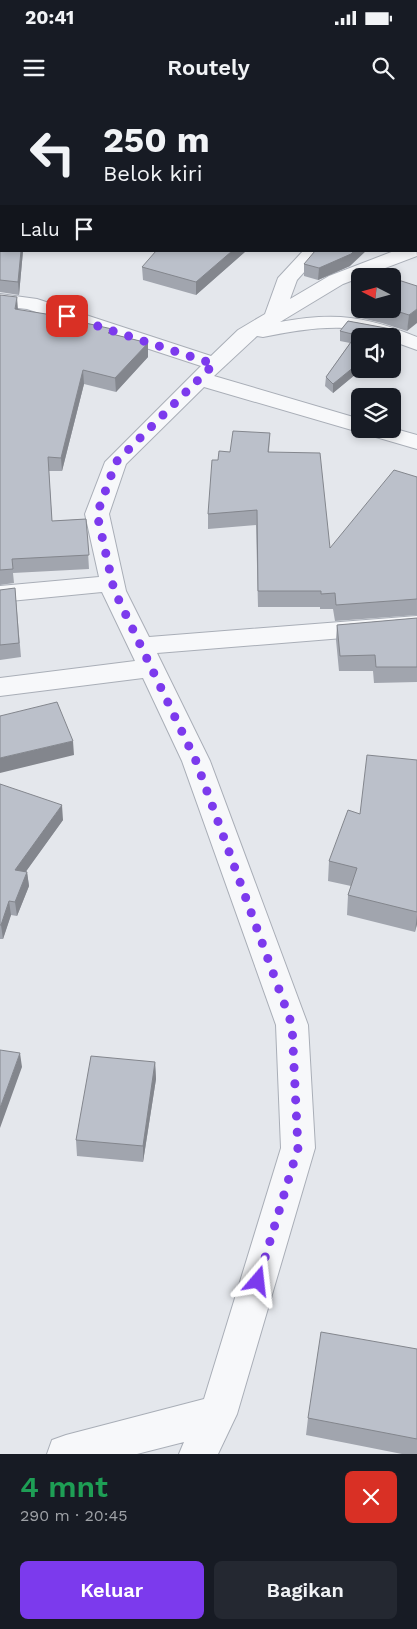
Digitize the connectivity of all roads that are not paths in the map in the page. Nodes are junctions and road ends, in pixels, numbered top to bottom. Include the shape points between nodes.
1 (313, 252) edge
2 (409, 252) edge
3 (0, 300) edge
4 (274, 317) junction
5 (245, 334) junction
6 (417, 344) edge
7 (207, 371) junction
8 (351, 423) edge
9 (401, 437) edge
10 (417, 442) edge
11 (112, 583) junction
12 (0, 594) edge
13 (417, 624) edge
14 (146, 657) junction
15 (0, 687) edge
16 (218, 1414) junction
17 (66, 1454) edge
18 (198, 1454) edge

1 - 4 street via 288,278
2 - 4 street via 336,280
3 - 7 street via 30,303
4 - 5 street
5 - 6 street via 292,325 334,322 369,326
5 - 7 street
7 - 8 street
7 - 11 street via 116,462 97,514
9 - 10 street
11 - 12 street
11 - 14 street
13 - 14 street
14 - 15 street
14 - 16 street via 196,761 292,1025 298,1148
16 - 17 street
16 - 18 street

